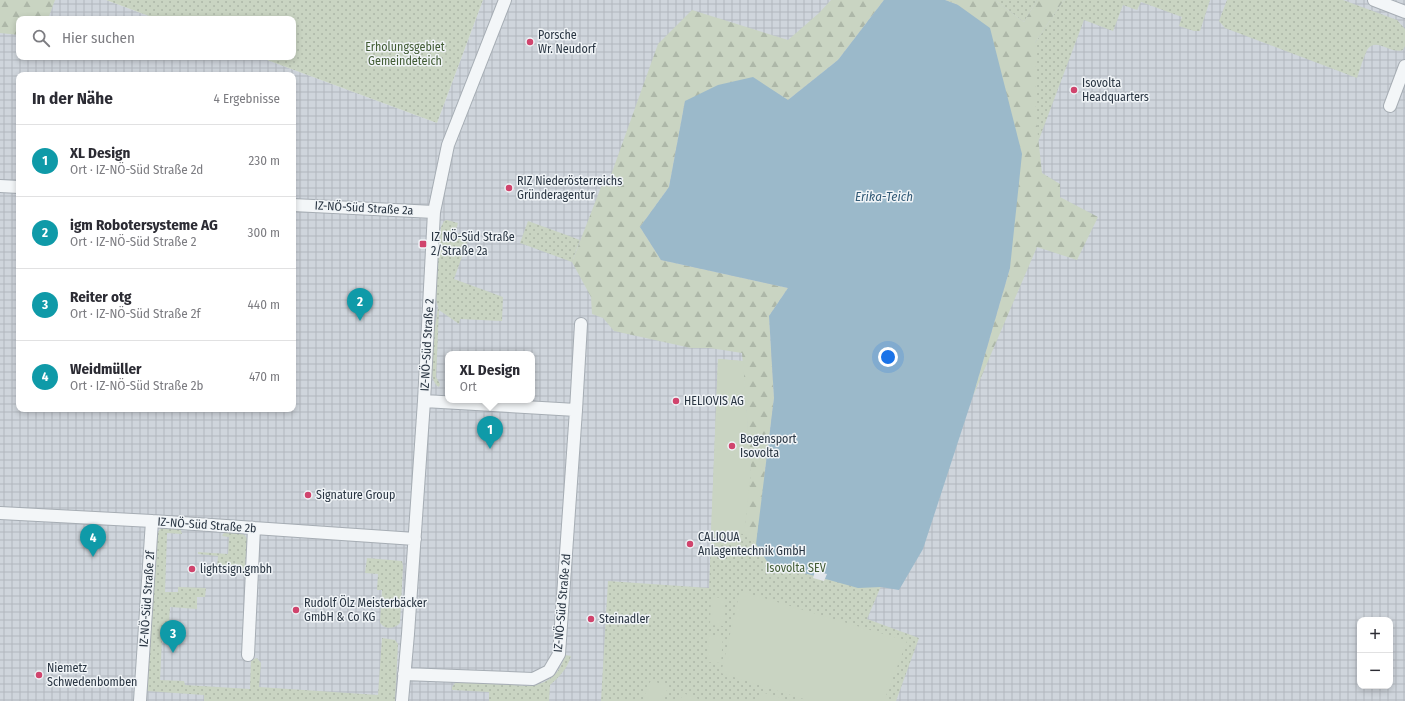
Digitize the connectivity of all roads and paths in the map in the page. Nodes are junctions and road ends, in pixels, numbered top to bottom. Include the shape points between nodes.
1 (505, 0) edge
2 (1374, 0) edge
3 (1405, 12) edge
4 (1405, 66) edge
5 (1390, 106) dead end
6 (0, 186) edge
7 (16, 187) edge
8 (296, 205) edge
9 (434, 212) junction
10 (581, 324) dead end
11 (424, 401) junction
12 (445, 402) edge
13 (458, 403) edge
14 (576, 410) junction
15 (0, 513) edge
16 (152, 521) junction
17 (254, 528) junction
18 (415, 539) junction
19 (248, 655) dead end
20 (404, 674) junction
21 (140, 701) edge
22 (402, 701) edge

1 - 9 street, IZ-NÖ-Süd Straße 2 via 448,145
2 - 3 street
4 - 5 street
6 - 7 street
8 - 9 street, IZ-NÖ-Süd Straße 2a
9 - 11 street, IZ-NÖ-Süd Straße 2
10 - 14 street, IZ-NÖ-Süd Straße 2d
11 - 12 street
11 - 18 street, IZ-NÖ-Süd Straße 2
13 - 14 street
14 - 20 street, IZ-NÖ-Süd Straße 2d via 559,654 549,671 532,680
15 - 16 street, IZ-NÖ-Süd Straße 2b
16 - 17 street, IZ-NÖ-Süd Straße 2b
16 - 21 street, IZ-NÖ-Süd Straße 2f
17 - 18 street, IZ-NÖ-Süd Straße 2b
17 - 19 street
18 - 20 street, IZ-NÖ-Süd Straße 2
20 - 22 street, IZ-NÖ-Süd Straße 2

